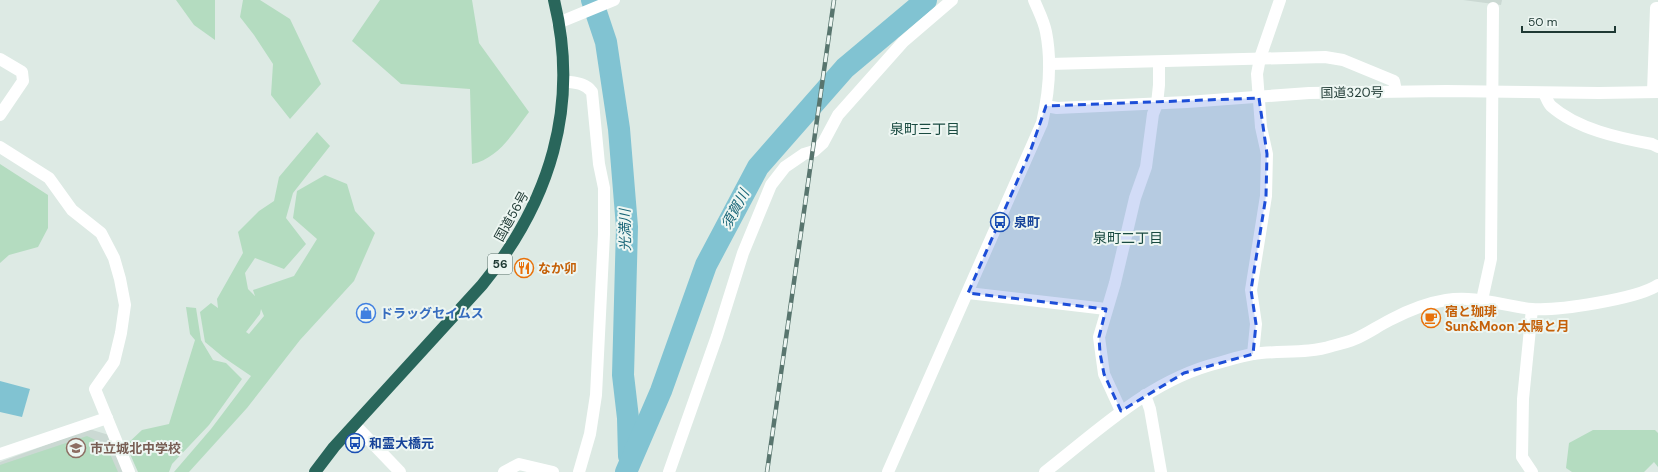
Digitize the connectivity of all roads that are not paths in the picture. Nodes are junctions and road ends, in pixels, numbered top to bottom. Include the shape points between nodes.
1 (554, 0) edge
2 (614, 0) edge
3 (952, 0) edge
4 (1034, 0) edge
5 (1280, 0) edge
6 (1492, 8) dead end
7 (1658, 8) edge
8 (558, 23) junction
9 (1260, 58) junction
10 (0, 59) edge
11 (1158, 63) junction
12 (1049, 64) junction
13 (563, 81) junction
14 (1396, 91) junction
15 (1493, 92) junction
16 (1544, 92) junction
17 (1656, 92) edge
18 (1258, 98) junction
19 (1156, 104) junction
20 (1046, 106) junction
21 (0, 115) edge
22 (0, 147) edge
23 (1658, 147) edge
24 (1658, 285) edge
25 (968, 293) junction
26 (1482, 300) junction
27 (1106, 309) junction
28 (1532, 309) junction
29 (1253, 354) junction
30 (1145, 395) junction
31 (1121, 411) junction
32 (107, 418) junction
33 (355, 425) junction
34 (0, 454) edge
35 (129, 472) edge
36 (315, 472) edge
37 (400, 472) edge
38 (504, 472) edge
39 (553, 472) edge
40 (579, 472) edge
41 (669, 472) edge
42 (888, 472) edge
43 (1045, 472) edge
44 (1161, 472) edge
45 (1532, 472) edge

1 - 8 highway, 国道56号 / 56
2 - 8 street
3 - 41 street via 903,42 838,114 823,144 785,167 771,185 743,254
4 - 12 street via 1046,32
5 - 9 street
6 - 15 street
7 - 17 street
8 - 13 highway, 国道56号 / 56
9 - 11 street
9 - 14 street via 1325,57 1343,60 1394,81
9 - 18 street via 1257,74
10 - 21 street via 22,72 23,82
11 - 12 street
11 - 19 street via 1159,85
12 - 20 street
13 - 33 highway, 国道56号 / 56 via 552,159 535,204 516,239 482,286
13 - 40 street via 589,87 592,92 604,188 596,396 590,434
14 - 15 street, 国道320号
14 - 18 street, 国道320号 via 1309,93
15 - 16 street, 国道320号
15 - 26 street via 1491,259
16 - 17 street, 国道320号
16 - 23 street via 1550,105 1576,121 1608,136
18 - 19 street, 国道320号
18 - 29 street via 1267,154 1266,196 1251,290 1256,324
19 - 20 street, 国道320号 via 1057,108
19 - 27 street via 1146,167 1134,198 1115,283
20 - 25 street via 1030,152
22 - 32 street via 49,178 72,210 100,233 114,258 125,305 114,362 96,389
24 - 28 street via 1649,291 1622,298
25 - 27 street
25 - 42 street
26 - 28 street
26 - 29 street via 1447,300 1418,307 1355,339 1327,348
27 - 31 street via 1099,337 1100,354 1104,374
28 - 45 street via 1523,399 1522,457
29 - 30 street via 1184,373
30 - 31 street
30 - 44 street via 1150,409
31 - 43 street
32 - 34 street
32 - 35 street
33 - 36 highway, 国道56号 / 56
33 - 37 street
38 - 39 street via 519,464

